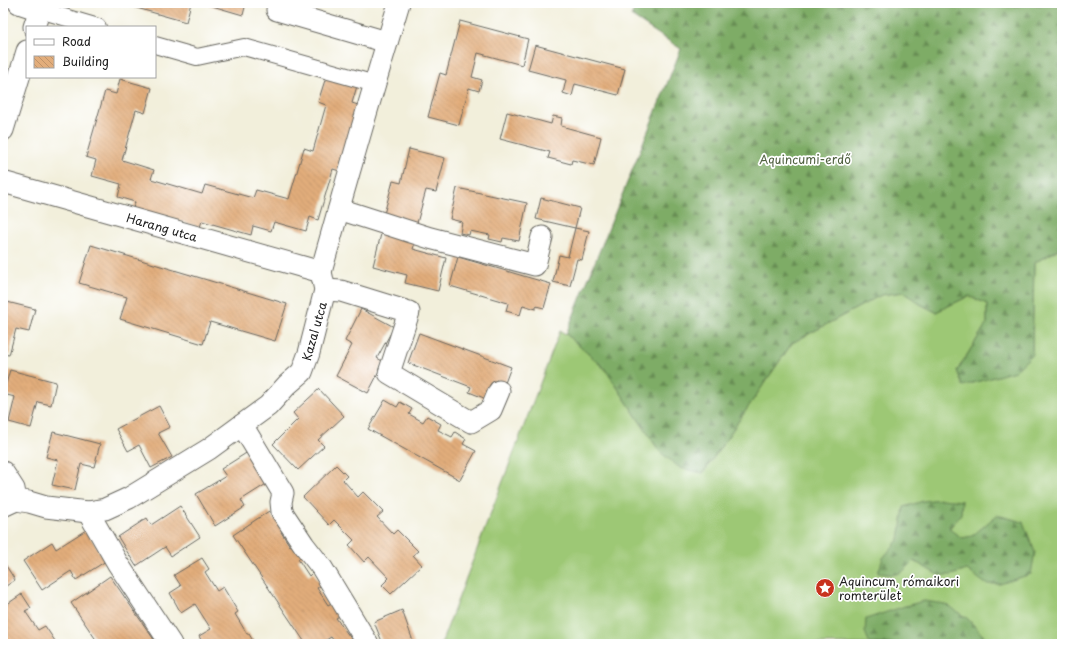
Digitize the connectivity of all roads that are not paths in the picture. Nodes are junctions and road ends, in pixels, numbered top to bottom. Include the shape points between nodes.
1 (19, 3) edge
2 (279, 3) edge
3 (399, 3) edge
4 (39, 13) edge
5 (94, 26) edge
6 (387, 42) junction
7 (156, 45) edge
8 (26, 54) edge
9 (374, 84) junction
10 (3, 130) edge
11 (3, 182) edge
12 (339, 209) junction
13 (542, 237) dead end
14 (323, 281) junction
15 (499, 391) dead end
16 (242, 425) junction
17 (3, 472) edge
18 (9, 503) edge
19 (88, 512) junction
20 (171, 644) edge
21 (368, 644) edge

1 - 4 street
2 - 6 street via 277,10
3 - 6 street, Kazal utca
4 - 5 street
6 - 9 street, Kazal utca
7 - 9 street via 198,57 244,47
8 - 10 street
9 - 12 street, Kazal utca
11 - 14 street, Harang utca
12 - 13 street via 430,238 535,265
12 - 14 street, Kazal utca
14 - 15 street, Harang utca via 341,291 409,312 389,373 471,422 491,410
14 - 16 street, Kazal utca via 302,372 286,385 268,406
16 - 19 street, Kazal utca via 209,449 130,498 105,509
16 - 21 street via 283,493 282,512 322,568
17 - 18 street via 14,489
18 - 19 street, Kazal utca via 29,502
19 - 20 street via 118,564

